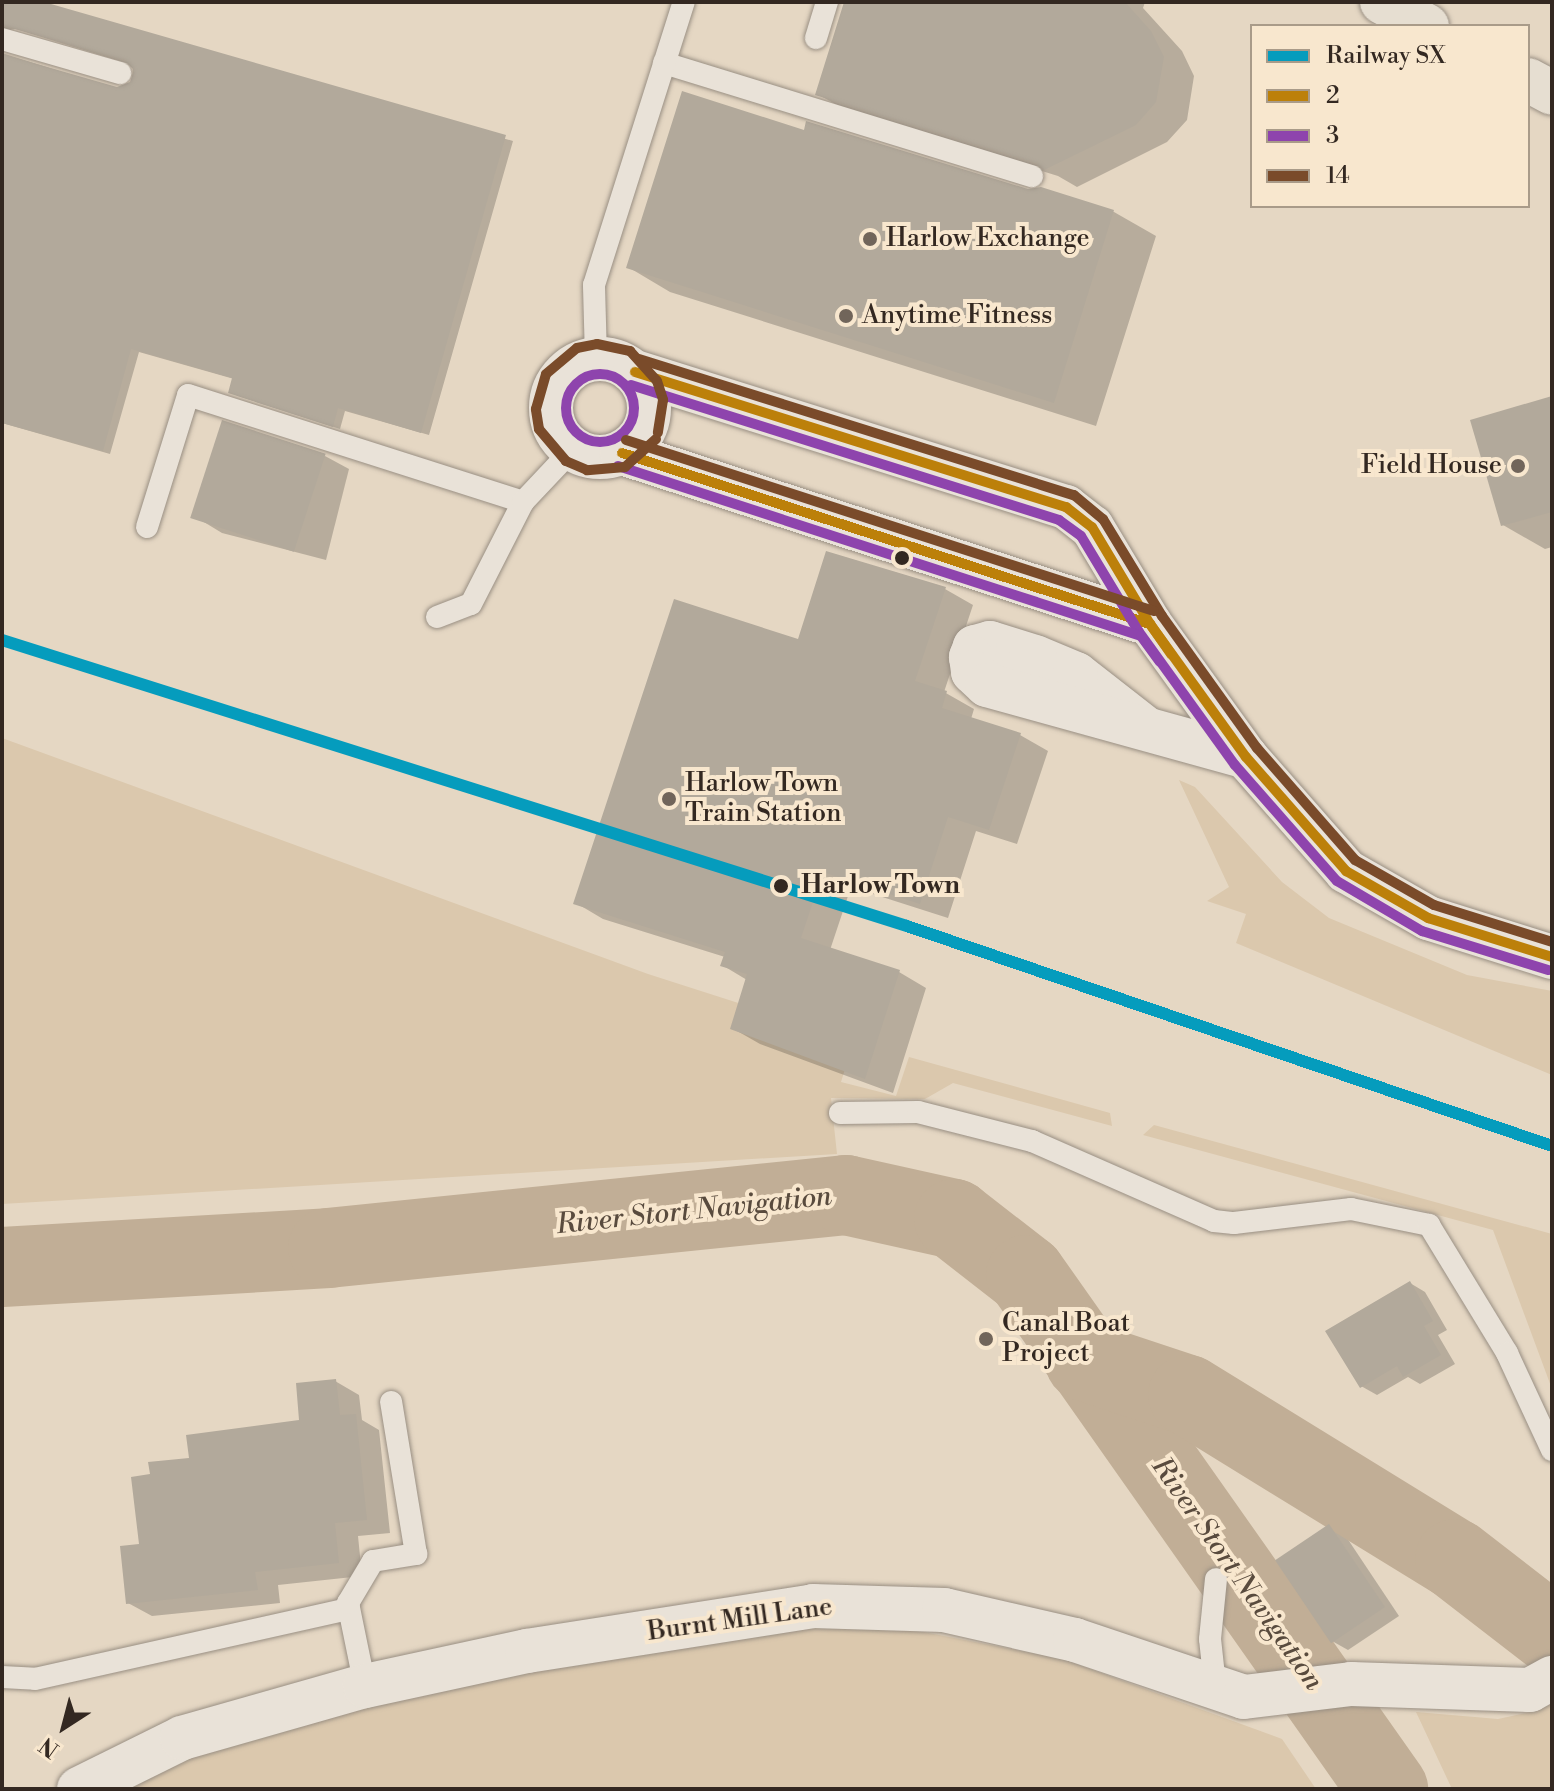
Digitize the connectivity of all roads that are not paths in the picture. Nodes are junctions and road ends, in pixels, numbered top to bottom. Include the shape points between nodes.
1 (684, 2) edge
2 (827, 2) edge
3 (1382, 2) edge
4 (1423, 24) edge
5 (816, 38) dead end
6 (2, 39) edge
7 (664, 63) junction
8 (120, 73) dead end
9 (1530, 81) edge
10 (1552, 93) edge
11 (1032, 176) dead end
12 (616, 365) junction
13 (573, 449) junction
14 (622, 453) junction
15 (523, 502) junction
16 (147, 527) dead end
17 (437, 617) dead end
18 (1150, 624) junction
19 (1144, 727) dead end
20 (1246, 757) junction
21 (1552, 957) edge
22 (840, 1113) dead end
23 (391, 1402) dead end
24 (1552, 1450) edge
25 (1216, 1579) dead end
26 (349, 1609) junction
27 (2, 1677) edge
28 (365, 1686) junction
29 (1229, 1691) junction
30 (1523, 1693) edge
31 (79, 1789) edge

1 - 7 lane
2 - 5 lane
3 - 4 highway
6 - 8 lane
7 - 11 lane
7 - 12 lane via 594,285
9 - 10 highway
12 - 13 street via 568,370 552,395 553,426
12 - 14 street via 649,400 649,416 635,444
12 - 18 street via 1066,507 1092,527
13 - 14 street via 605,457
13 - 15 lane
14 - 18 street
15 - 16 lane via 188,395
15 - 17 lane via 471,604
18 - 20 street
19 - 20 street
20 - 21 street via 1346,871 1384,898 1497,944
22 - 24 lane via 918,1112 1032,1141 1214,1221 1351,1209 1429,1225 1507,1353
23 - 26 lane via 416,1554 373,1561
25 - 29 lane via 1210,1612
26 - 27 lane via 35,1679
26 - 28 lane
28 - 29 street, Burnt Mill Lane via 527,1651 813,1606 944,1610 1075,1640
28 - 31 street, Burnt Mill Lane via 182,1738
29 - 30 street, Burnt Mill Lane via 1351,1684

